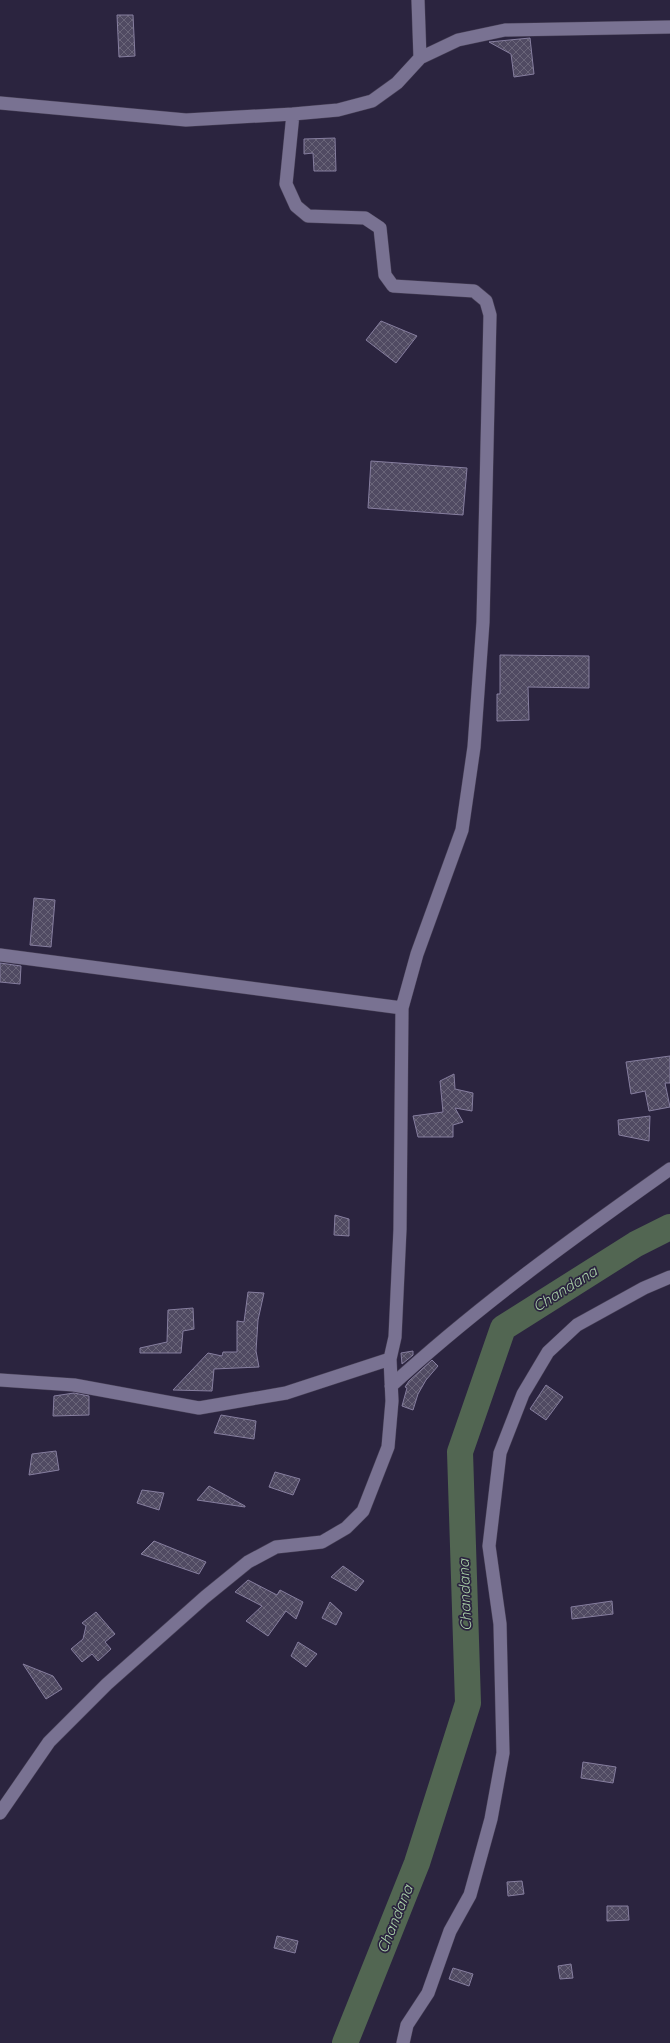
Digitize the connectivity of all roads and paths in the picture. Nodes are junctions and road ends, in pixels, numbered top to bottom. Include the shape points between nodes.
1 (418, 0) edge
2 (670, 27) edge
3 (420, 58) junction
4 (0, 103) edge
5 (293, 114) junction
6 (0, 954) edge
7 (402, 1008) junction
8 (670, 1169) edge
9 (670, 1277) edge
10 (390, 1359) junction
11 (0, 1380) edge
12 (391, 1386) junction
13 (0, 1813) edge
14 (404, 2043) edge

1 - 3 street
2 - 3 street via 505,30 458,40
3 - 5 street via 397,83 372,101 338,110
4 - 5 street via 186,120
5 - 7 street via 286,184 296,206 308,216 365,218 380,228 385,275 393,286 474,291 486,301 490,315 483,622 474,747 462,830 417,954
6 - 7 street
7 - 10 street via 400,1229 395,1337
8 - 12 street via 504,1292
9 - 14 street via 644,1288 577,1325 548,1352 522,1394 500,1452 489,1546 500,1624 503,1753 491,1819 470,1895 450,1931 428,1993 407,2025
10 - 11 street via 286,1393 198,1408 74,1385
10 - 12 street
12 - 13 street via 388,1447 363,1511 346,1528 322,1542 276,1547 248,1562 205,1597 107,1684 49,1742

